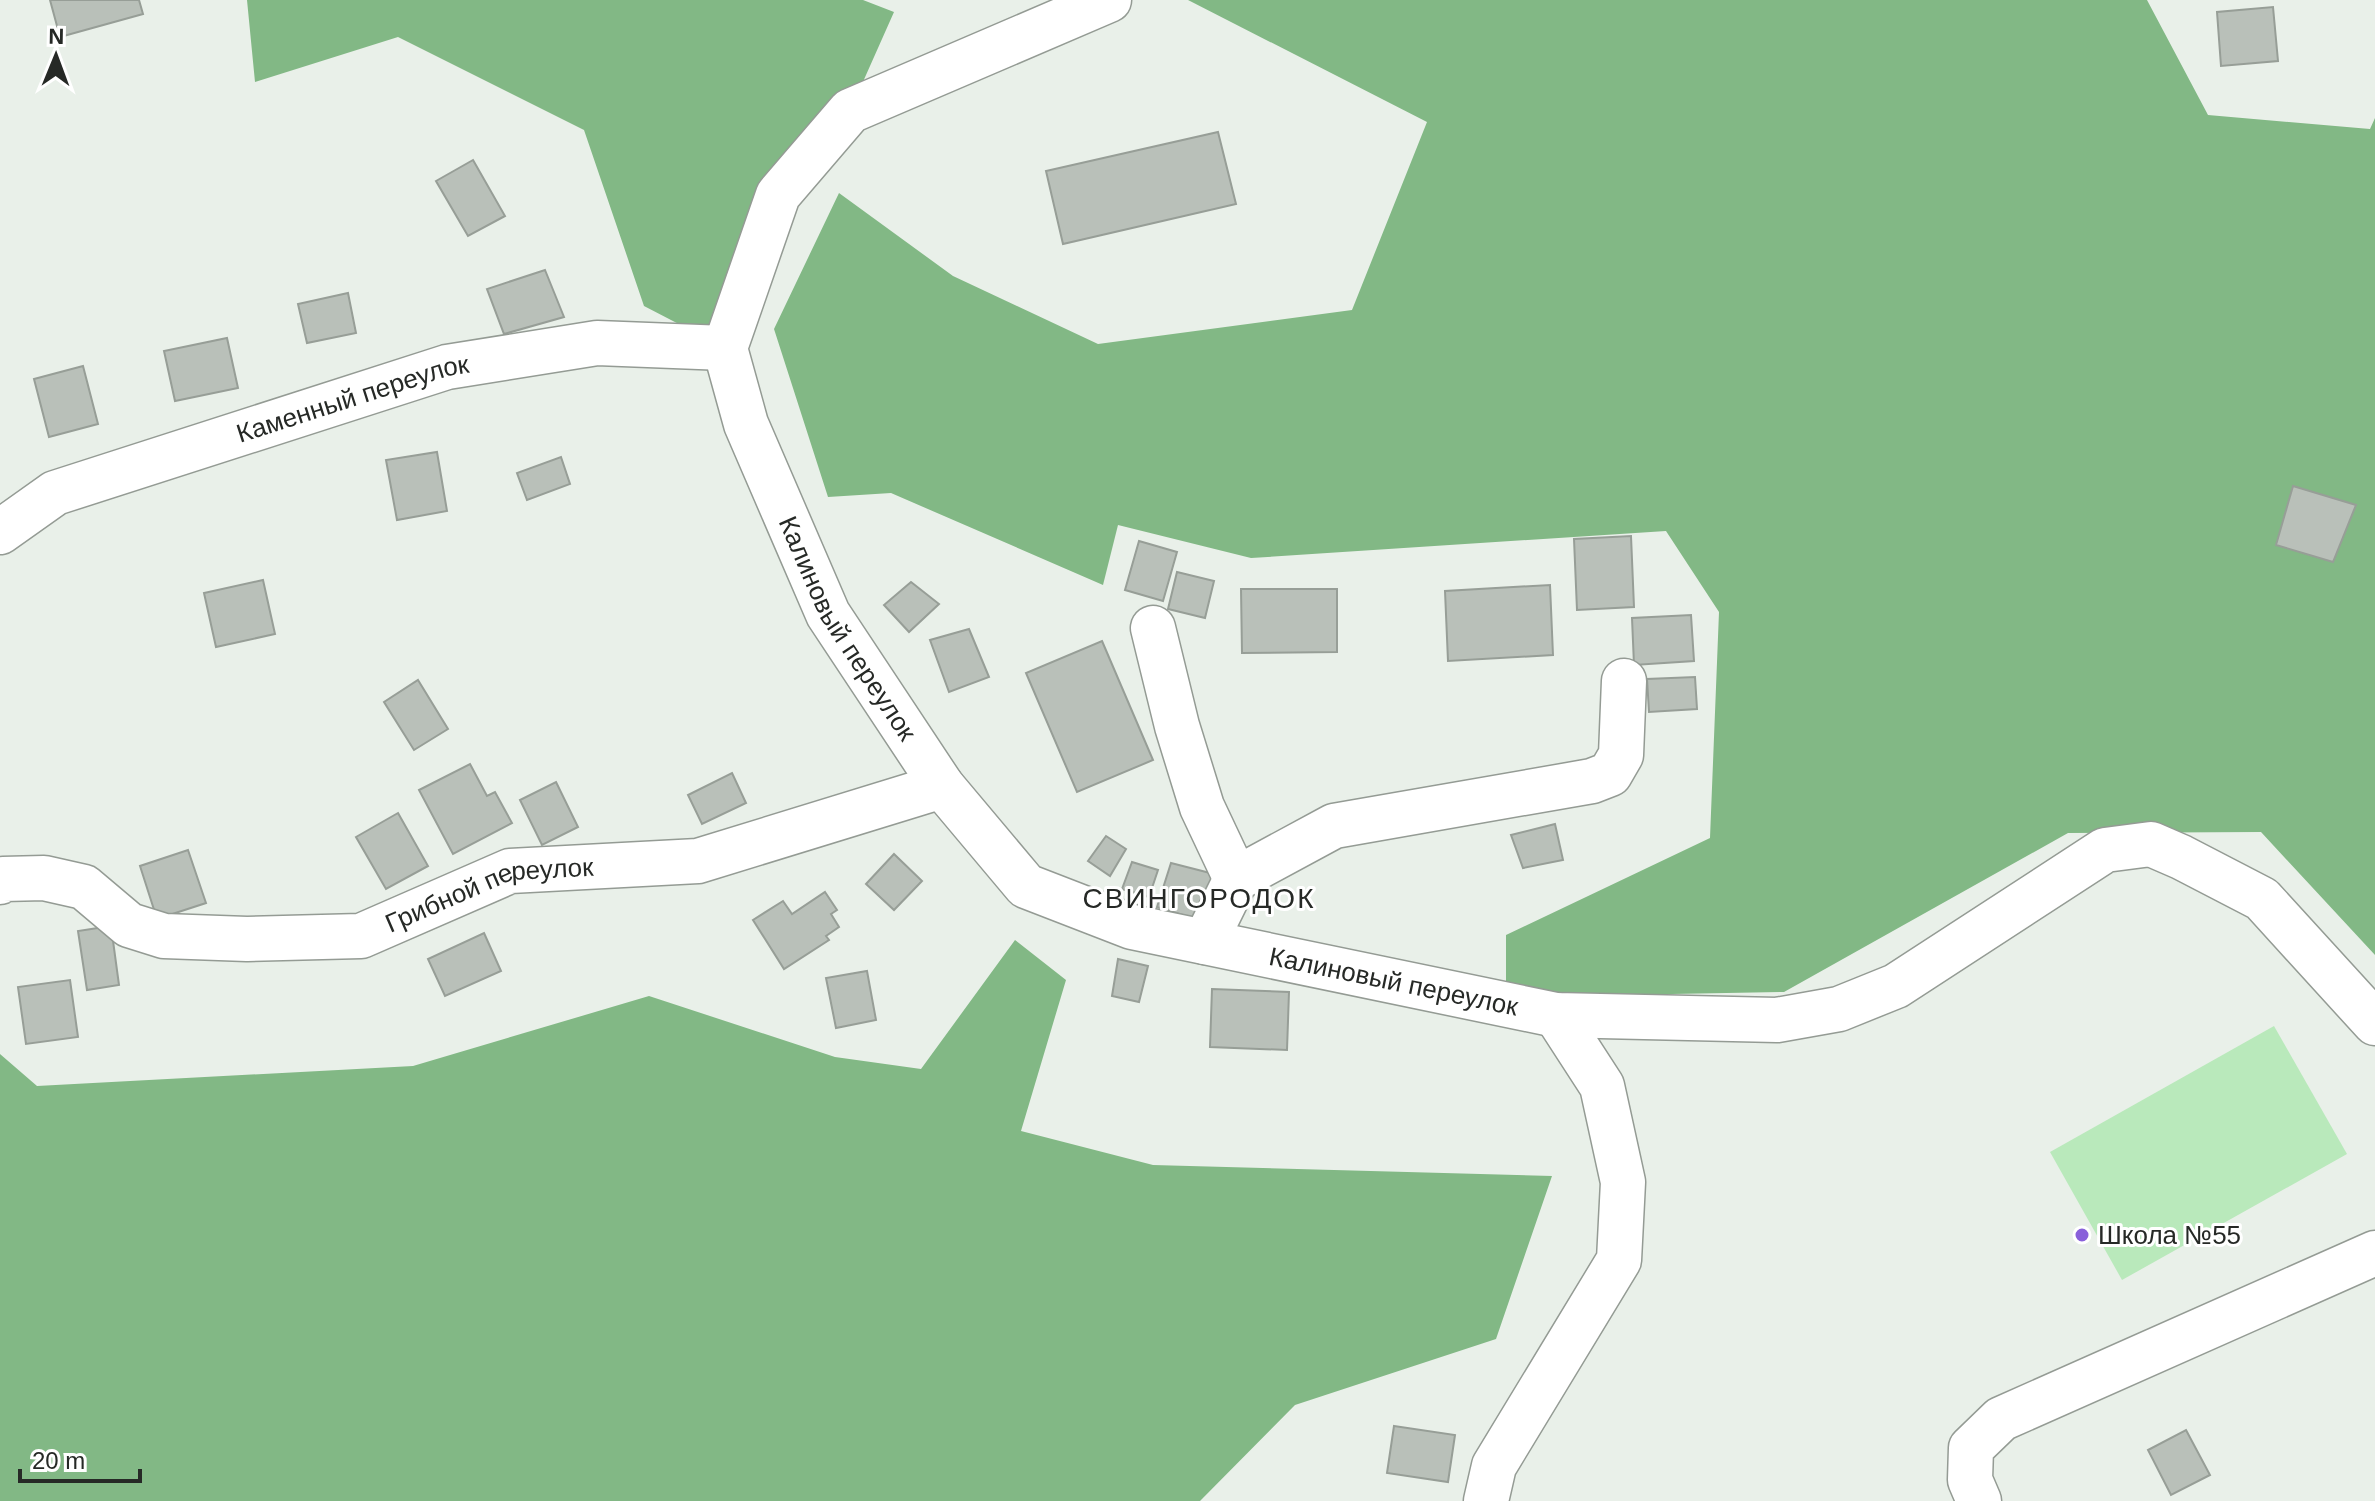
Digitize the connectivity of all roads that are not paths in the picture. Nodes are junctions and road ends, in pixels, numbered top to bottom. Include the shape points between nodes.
1 (1109, 0) edge
2 (725, 348) junction
3 (0, 532) edge
4 (1153, 628) dead end
5 (1624, 681) dead end
6 (942, 786) junction
7 (1236, 879) junction
8 (0, 882) edge
9 (1205, 942) junction
10 (1556, 1015) junction
11 (2375, 1023) edge
12 (2375, 1253) edge
13 (1486, 1501) edge
14 (1979, 1501) edge

1 - 2 street via 850,111 778,195
2 - 3 street, Каменный переулок via 597,343 447,367 55,493
2 - 6 street, Калиновый переулок via 746,424 828,614
4 - 7 street via 1202,807
5 - 7 street via 1621,755 1610,774 1334,826
6 - 8 street, Грибной переулок via 698,861 510,871 361,936 164,936 129,925 84,887 44,878
6 - 9 street, Калиновый переулок via 1026,886 1132,927
7 - 9 street
9 - 10 street, Калиновый переулок
10 - 11 street, Калиновый переулок via 1777,1020 1839,1009 1896,986 2105,850 2151,844 2262,899
10 - 13 street via 1602,1086 1623,1182 1619,1260 1494,1466
12 - 14 street via 2001,1419 1971,1448 1970,1480

